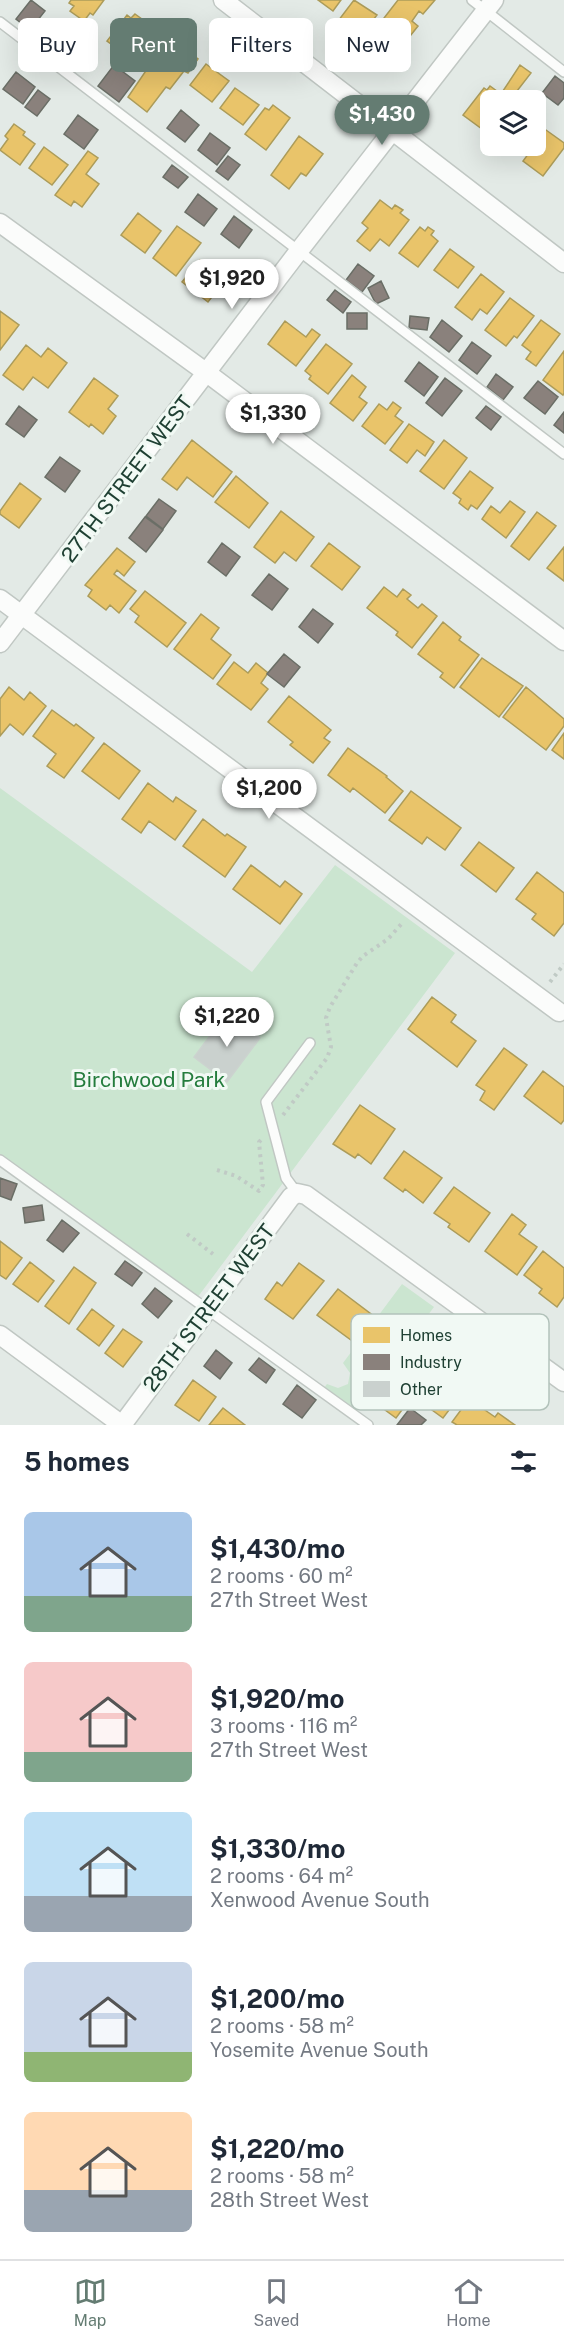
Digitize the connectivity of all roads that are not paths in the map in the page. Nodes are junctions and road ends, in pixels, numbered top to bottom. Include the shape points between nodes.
1 (223, 0) edge
2 (484, 4) edge
3 (0, 22) edge
4 (564, 72) edge
5 (392, 131) junction
6 (0, 223) edge
7 (298, 252) junction
8 (564, 263) edge
9 (207, 373) junction
10 (564, 454) edge
11 (0, 599) edge
12 (23, 616) junction
13 (564, 640) edge
14 (0, 643) edge
15 (559, 1012) dead end
16 (310, 1043) dead end
17 (0, 1160) edge
18 (297, 1193) junction
19 (208, 1310) junction
20 (470, 1314) edge
21 (0, 1335) edge
22 (549, 1371) edge
23 (564, 1382) edge
24 (122, 1425) edge
25 (368, 1425) edge

1 - 5 street
2 - 4 lane
2 - 5 street, 27TH STREET WEST
3 - 7 lane
5 - 7 street, 27TH STREET WEST
5 - 8 street
6 - 9 street
7 - 9 street, 27TH STREET WEST
7 - 10 lane
9 - 12 street, 27TH STREET WEST
9 - 13 street
11 - 12 street
12 - 14 street, 27TH STREET WEST
12 - 15 street
16 - 18 lane via 266,1102 286,1178
17 - 19 lane
18 - 19 street, 28TH STREET WEST
18 - 20 street via 306,1195
19 - 24 street, 28TH STREET WEST
19 - 25 lane
21 - 24 street
22 - 23 street

